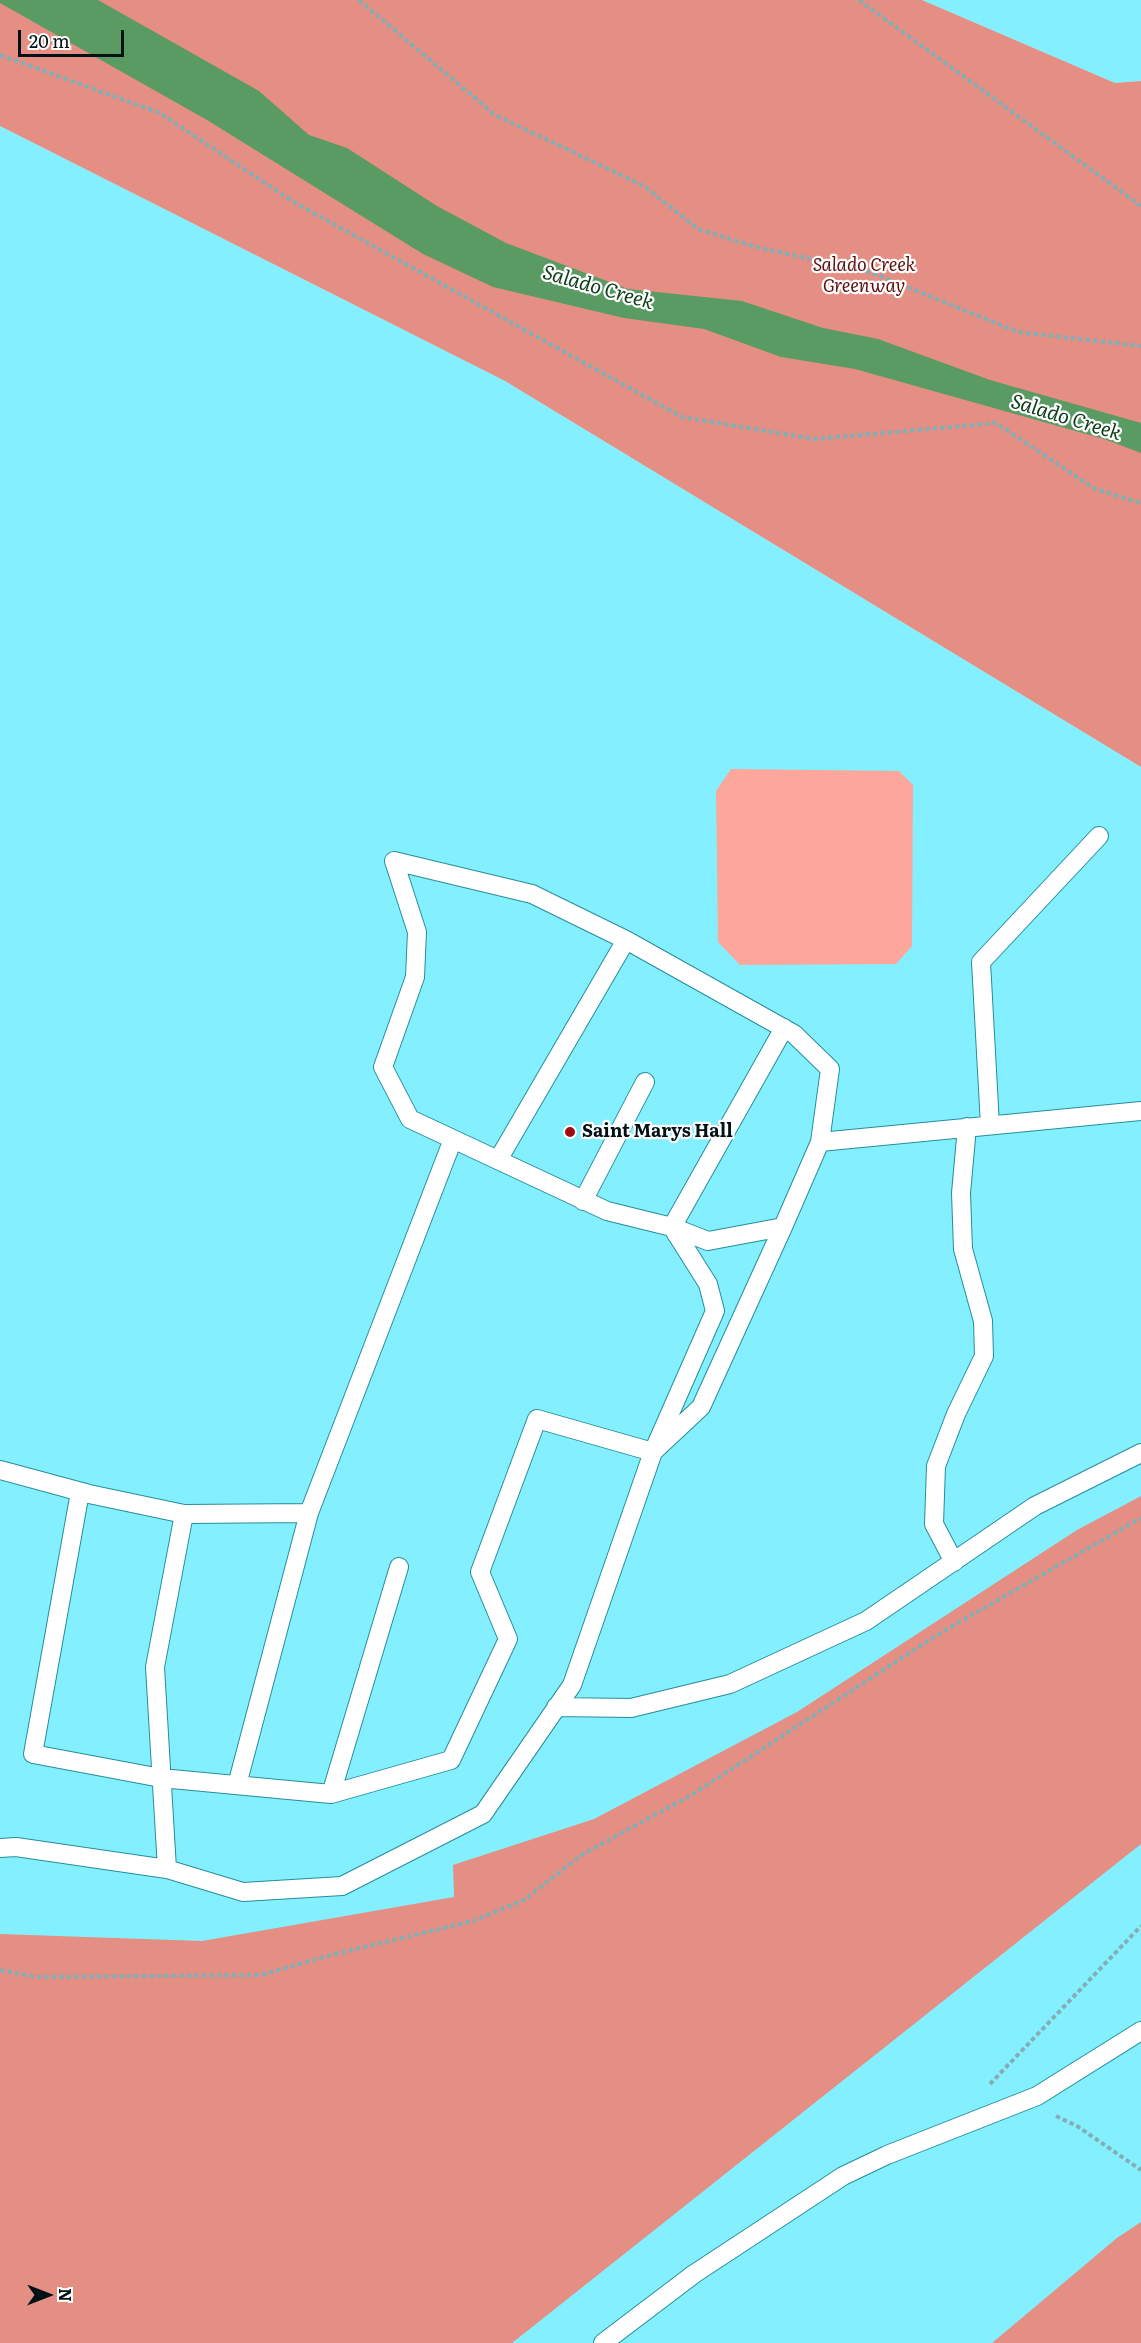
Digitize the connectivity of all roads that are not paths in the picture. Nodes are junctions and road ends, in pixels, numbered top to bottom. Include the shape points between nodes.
1 (1099, 836) dead end
2 (626, 940) junction
3 (784, 1028) junction
4 (645, 1082) dead end
5 (1141, 1111) edge
6 (990, 1125) junction
7 (967, 1127) junction
8 (453, 1139) junction
9 (820, 1142) junction
10 (498, 1160) junction
11 (583, 1201) junction
12 (672, 1227) junction
13 (783, 1227) junction
14 (653, 1452) junction
15 (1141, 1453) edge
16 (0, 1470) edge
17 (80, 1492) junction
18 (309, 1513) junction
19 (184, 1514) junction
20 (954, 1562) junction
21 (399, 1567) dead end
22 (556, 1707) junction
23 (161, 1778) junction
24 (237, 1785) junction
25 (331, 1794) junction
26 (0, 1848) edge
27 (167, 1869) junction
28 (1141, 2031) edge
29 (603, 2343) edge

1 - 6 lane via 981,962
2 - 3 lane
2 - 8 lane via 532,894 394,861 417,932 415,977 383,1066 410,1119
2 - 10 lane
3 - 9 lane via 830,1069
3 - 12 lane
4 - 11 lane
5 - 6 lane
6 - 7 lane
7 - 9 lane
7 - 20 lane via 961,1193 963,1249 982,1321 984,1356 936,1466 934,1524
8 - 10 lane
8 - 18 lane
9 - 13 lane
10 - 11 lane
11 - 12 lane
12 - 13 lane via 708,1241
12 - 14 lane via 708,1284 715,1311
13 - 14 lane via 701,1407
14 - 22 lane via 572,1685
14 - 25 lane via 537,1419 480,1572 508,1639 451,1760
15 - 20 lane via 1035,1506
16 - 17 lane
17 - 19 lane
17 - 23 lane via 33,1754
18 - 19 lane
18 - 24 lane
19 - 23 lane via 155,1667
20 - 22 lane via 866,1621 730,1684 631,1708
21 - 25 lane
22 - 27 lane via 483,1814 342,1886 243,1892
23 - 24 lane
23 - 27 lane
24 - 25 lane
26 - 27 lane
28 - 29 lane via 1037,2096 843,2176 694,2274

